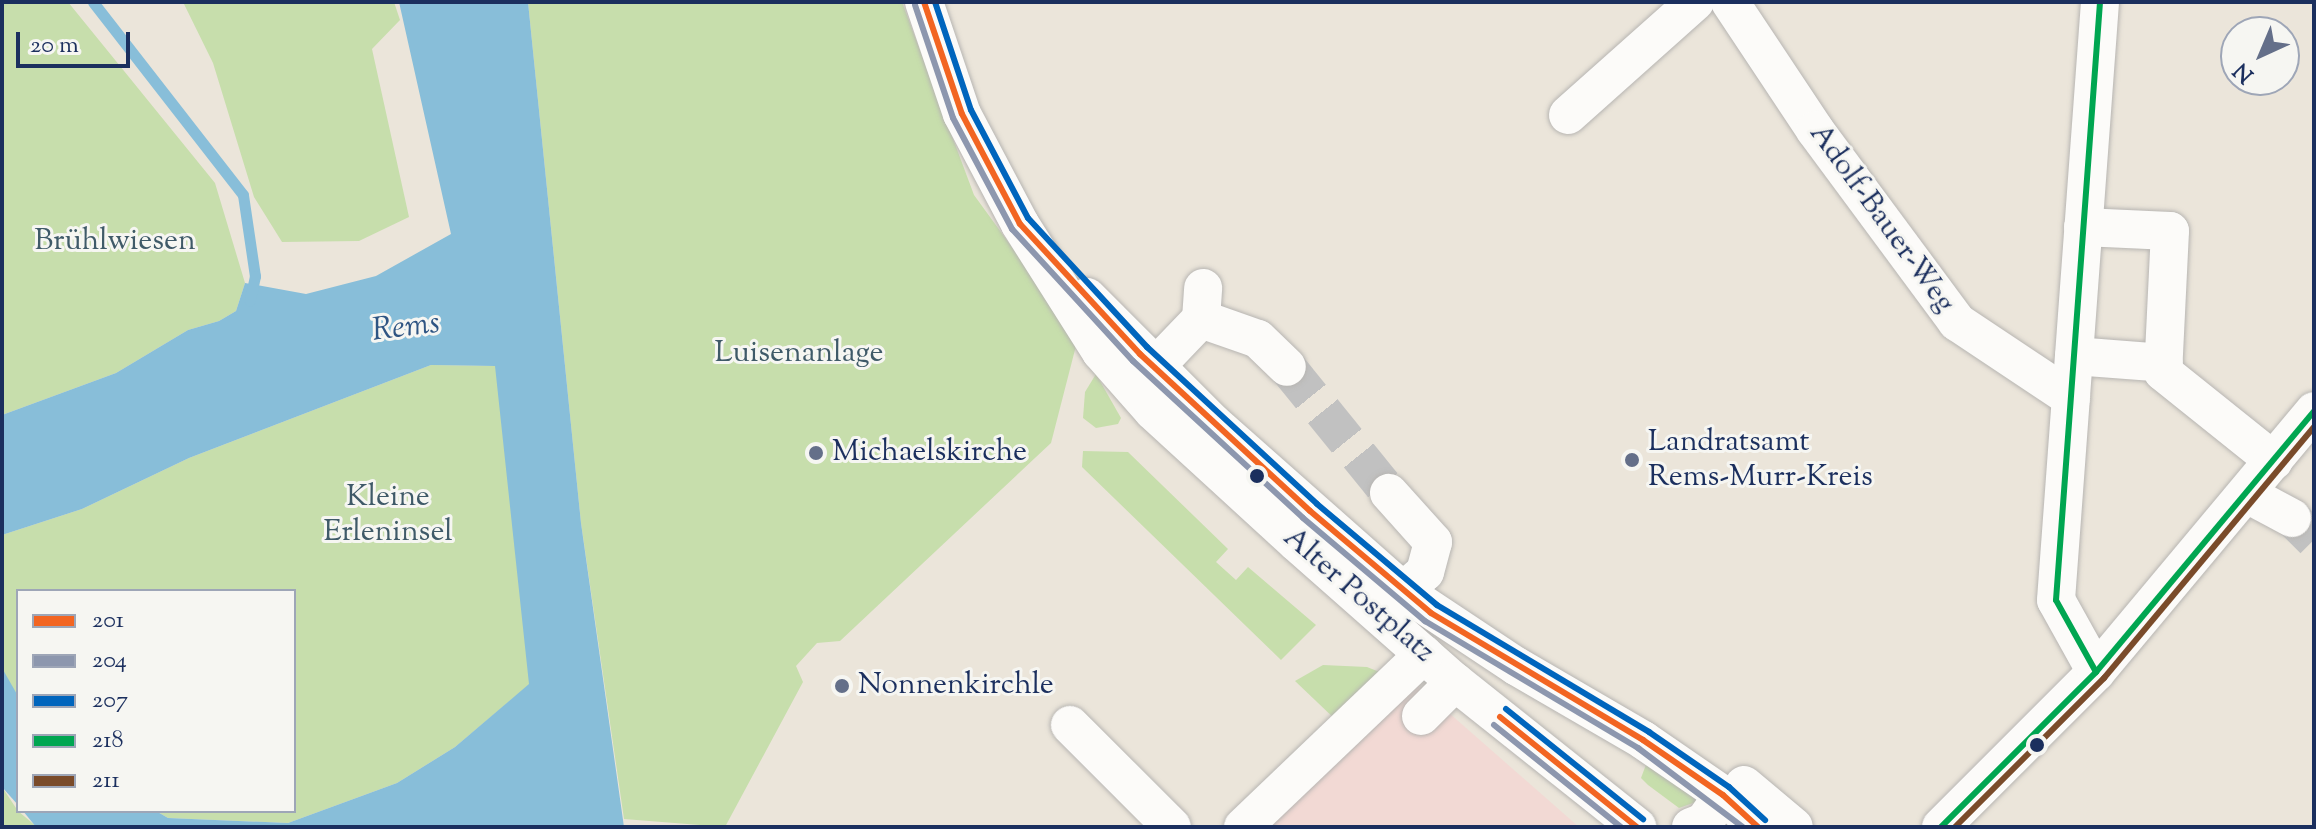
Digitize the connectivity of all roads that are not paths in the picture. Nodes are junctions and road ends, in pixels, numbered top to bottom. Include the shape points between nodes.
1 (924, 2) edge
2 (1695, 2) edge
3 (1730, 2) edge
4 (2100, 2) edge
5 (1568, 115) dead end
6 (1020, 224) junction
7 (2083, 227) junction
8 (2074, 356) junction
9 (1161, 359) junction
10 (2164, 363) junction
11 (1287, 367) tunnel mouth
12 (2071, 398) junction
13 (1153, 411) junction
14 (2314, 411) edge
15 (2274, 461) junction
16 (1389, 493) tunnel mouth
17 (2247, 494) junction
18 (2292, 518) tunnel mouth
19 (1410, 585) junction
20 (1359, 597) junction
21 (1441, 669) junction
22 (2096, 672) junction
23 (1415, 711) dead end
24 (1612, 723) junction
25 (1070, 725) dead end
26 (1723, 795) junction
27 (1172, 827) edge
28 (1243, 827) edge
29 (1637, 827) edge
30 (1691, 827) edge
31 (1758, 827) edge
32 (1794, 827) edge
33 (1941, 827) edge

1 - 6 street, Alter Postplatz via 962,114
2 - 5 street
3 - 12 street, Adolf-Bauer-Weg via 1815,130 1957,322
4 - 7 street
6 - 9 street, Alter Postplatz via 1126,339
6 - 13 street, Alter Postplatz via 1101,352
7 - 8 street
7 - 10 street via 2170,231
8 - 10 street
8 - 12 street
9 - 11 street via 1202,304 1258,339
9 - 13 street
9 - 19 street, Alter Postplatz
10 - 15 street via 2163,372
12 - 22 street via 2056,600
13 - 20 street, Alter Postplatz
14 - 15 street
15 - 17 street
16 - 19 street via 1433,542 1425,572
17 - 18 street
17 - 22 street
19 - 20 street
19 - 24 street, Alter Postplatz
19 - 32 street via 1641,711 1718,763
20 - 21 street, Alter Postplatz
21 - 23 street
21 - 24 street via 1471,666 1586,725
21 - 28 street via 1337,739
21 - 29 street, Alter Postplatz
22 - 33 street
24 - 26 street, Alter Postplatz
25 - 27 street
26 - 30 street via 1704,822
26 - 31 street, Alter Postplatz

